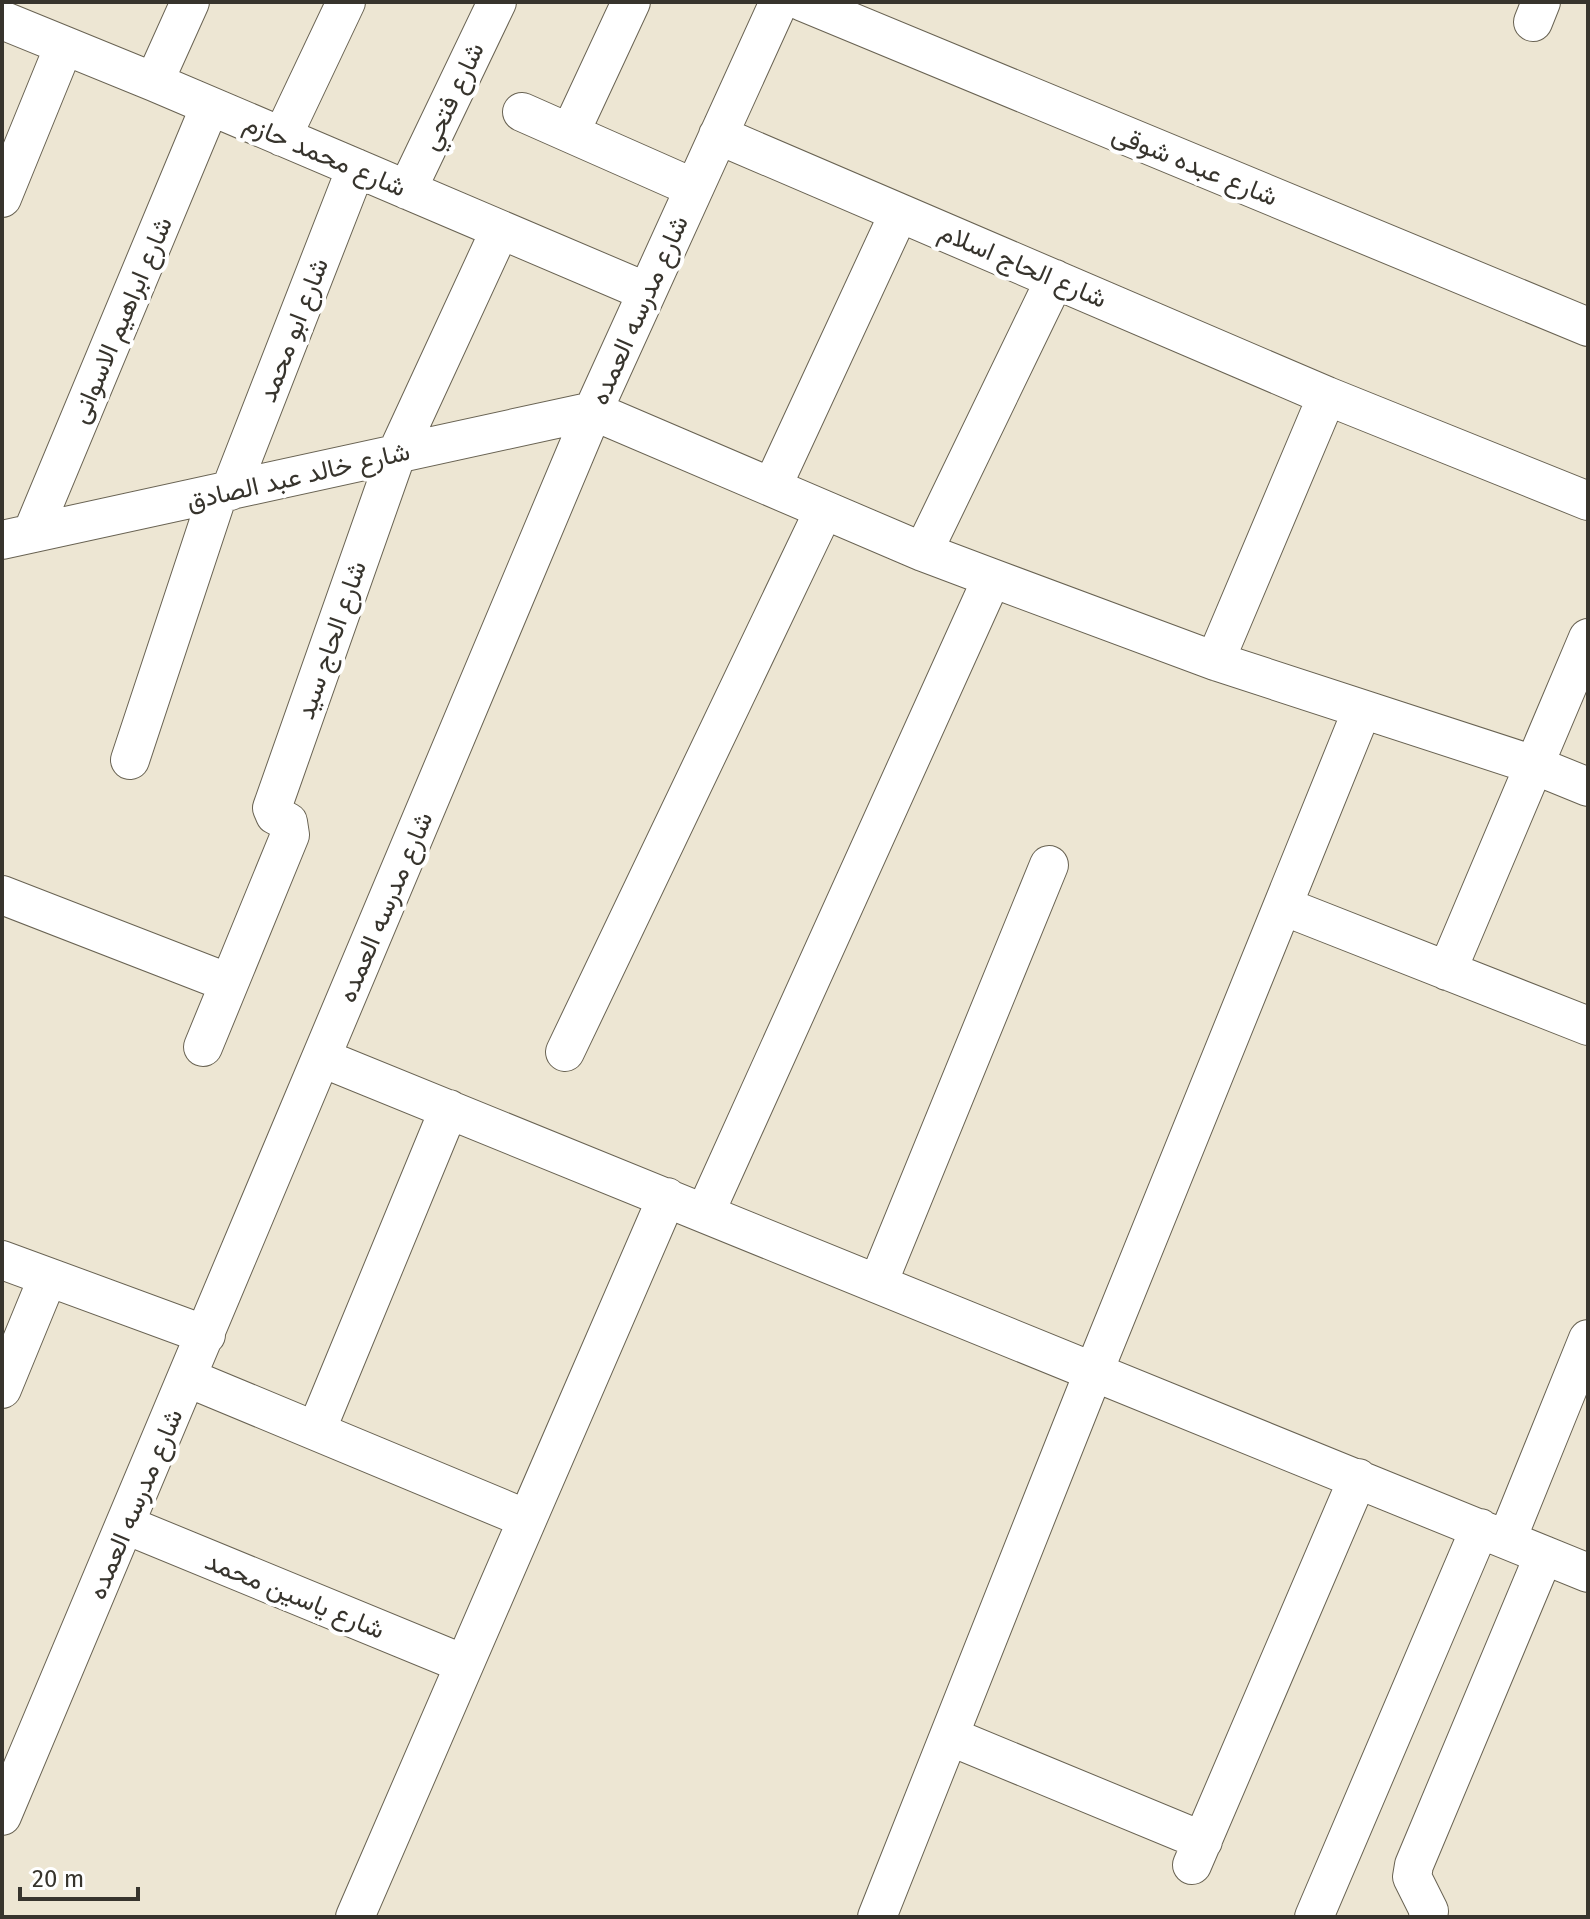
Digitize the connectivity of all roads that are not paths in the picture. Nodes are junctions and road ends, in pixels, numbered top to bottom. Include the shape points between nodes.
1 (190, 2) edge
2 (346, 2) edge
3 (497, 2) edge
4 (631, 2) edge
5 (779, 2) edge
6 (803, 2) edge
7 (18, 17) edge
8 (64, 46) junction
9 (154, 82) junction
10 (210, 106) junction
11 (522, 112) dead end
12 (570, 133) junction
13 (718, 135) junction
14 (282, 137) junction
15 (356, 168) junction
16 (694, 188) junction
17 (407, 190) junction
18 (2, 198) edge
19 (899, 213) junction
20 (500, 230) junction
21 (1055, 279) junction
22 (647, 292) junction
23 (1588, 327) edge
24 (1327, 396) junction
25 (593, 411) junction
26 (397, 453) junction
27 (772, 487) junction
28 (224, 493) junction
29 (1588, 501) edge
30 (824, 510) junction
31 (17, 537) edge
32 (923, 552) junction
33 (992, 578) junction
34 (1588, 638) edge
35 (1215, 661) junction
36 (1362, 710) junction
37 (130, 760) dead end
38 (1534, 765) junction
39 (1588, 787) edge
40 (1049, 865) dead end
41 (2, 895) edge
42 (1283, 906) junction
43 (1447, 971) junction
44 (229, 983) junction
45 (1588, 1026) edge
46 (203, 1047) dead end
47 (565, 1052) dead end
48 (322, 1058) junction
49 (449, 1109) junction
50 (667, 1197) junction
51 (705, 1213) junction
52 (2, 1260) edge
53 (48, 1277) junction
54 (878, 1283) junction
55 (206, 1335) junction
56 (1588, 1339) edge
57 (1094, 1371) junction
58 (188, 1378) junction
59 (2, 1389) edge
60 (316, 1431) junction
61 (1358, 1478) junction
62 (527, 1519) junction
63 (126, 1525) junction
64 (1494, 1534) junction
65 (1544, 1555) junction
66 (1588, 1573) edge
67 (464, 1664) junction
68 (949, 1736) junction
69 (2, 1816) edge
70 (886, 1914) edge
71 (355, 1917) edge
72 (1314, 1917) edge
73 (1428, 1917) edge

1 - 9 street
2 - 14 street
3 - 17 street, شارع فتحي
4 - 12 street
5 - 13 street, شارع مدرسه العمده
6 - 23 street, شارع عبده شوقى
7 - 8 street, شارع محمد حازم
8 - 9 street, شارع محمد حازم
8 - 18 street
9 - 10 street, شارع محمد حازم
10 - 14 street, شارع محمد حازم
10 - 31 street, شارع ابراهيم الاسوانى
11 - 12 street
12 - 16 street
13 - 16 street, شارع مدرسه العمده
13 - 19 street, شارع الحاج اسلام
14 - 15 street, شارع محمد حازم
15 - 17 street, شارع محمد حازم
15 - 28 street, شارع ابو محمد
16 - 22 street, شارع مدرسه العمده
17 - 20 street, شارع محمد حازم
19 - 21 street, شارع الحاج اسلام
19 - 27 street
20 - 22 street, شارع محمد حازم
20 - 26 street, شارع الحاج سيد
21 - 24 street, شارع الحاج اسلام
21 - 32 street
22 - 25 street, شارع مدرسه العمده
24 - 29 street, شارع الحاج اسلام
24 - 35 street
25 - 26 street, شارع خالد عبد الصادق
25 - 27 street
25 - 48 street, شارع مدرسه العمده
26 - 28 street, شارع خالد عبد الصادق
26 - 44 street, شارع الحاج سيد via 272,808 288,822 290,835
27 - 30 street
28 - 31 street, شارع خالد عبد الصادق
28 - 37 street, شارع ابو محمد
30 - 32 street
30 - 47 street
32 - 33 street
33 - 35 street
33 - 51 street
34 - 38 street
35 - 36 street
36 - 38 street
36 - 42 street
38 - 39 street
38 - 43 street
40 - 54 street
41 - 44 street
42 - 43 street
42 - 57 street
43 - 45 street
44 - 46 street, شارع الحاج سيد
48 - 49 street
48 - 55 street, شارع مدرسه العمده
49 - 50 street
49 - 60 street
50 - 51 street
50 - 62 street
51 - 54 street
52 - 53 street
53 - 55 street
53 - 59 street
54 - 57 street
55 - 58 street, شارع مدرسه العمده
56 - 64 street
57 - 61 street
57 - 68 street
58 - 60 street
58 - 63 street, شارع مدرسه العمده
60 - 62 street
61 - 64 street
61 - 68 street via 1198,1853
62 - 67 street
63 - 67 street, شارع ياسين محمد
63 - 69 street, شارع مدرسه العمده
64 - 65 street
64 - 72 street
65 - 66 street
65 - 73 street via 1414,1865 1412,1877
67 - 71 street
68 - 70 street

